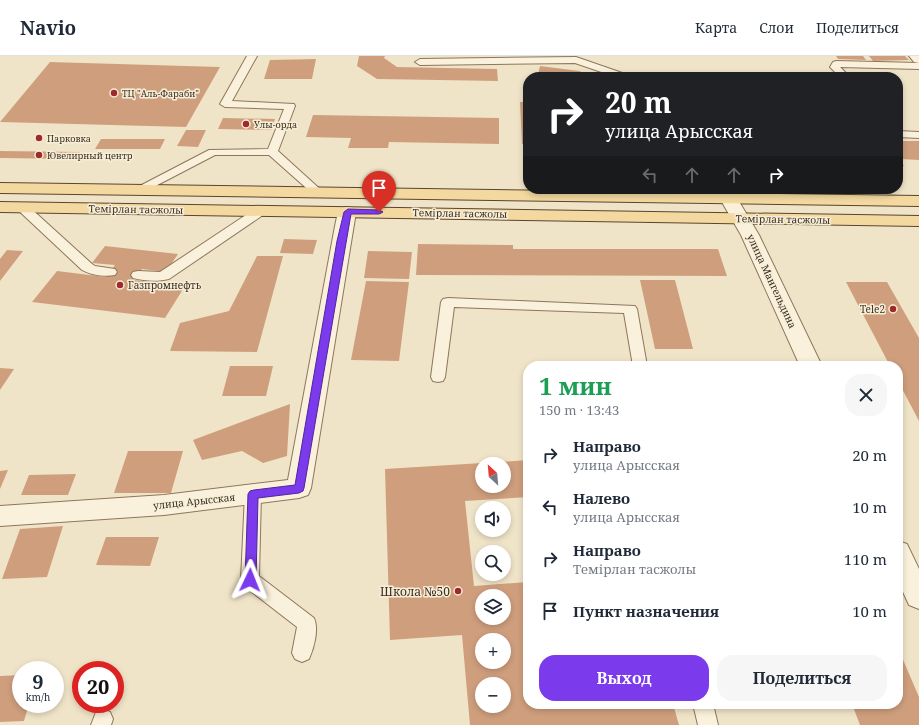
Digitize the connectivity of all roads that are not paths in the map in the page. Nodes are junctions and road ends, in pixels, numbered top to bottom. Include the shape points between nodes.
1 (252, 56) edge
2 (916, 56) edge
3 (575, 58) edge
4 (919, 59) edge
5 (420, 62) dead end
6 (919, 66) edge
7 (612, 72) edge
8 (840, 72) edge
9 (903, 134) edge
10 (919, 134) edge
11 (272, 152) junction
12 (0, 188) edge
13 (138, 191) junction
14 (317, 192) junction
15 (523, 193) edge
16 (725, 194) edge
17 (748, 194) edge
18 (919, 201) edge
19 (0, 207) edge
20 (23, 208) junction
21 (262, 210) junction
22 (348, 212) junction
23 (741, 218) junction
24 (919, 221) edge
25 (110, 272) dead end
26 (138, 275) dead end
27 (639, 361) edge
28 (810, 361) edge
29 (438, 377) dead end
30 (254, 494) junction
31 (0, 516) edge
32 (903, 563) edge
33 (919, 597) edge
34 (302, 653) dead end
35 (703, 709) edge
36 (708, 725) edge

1 - 11 lane via 225,104 290,106
2 - 4 street
3 - 5 lane
3 - 7 lane
6 - 8 lane via 836,64 834,66
9 - 10 lane
11 - 13 lane via 213,152
11 - 14 lane
12 - 13 main road, Темірлан тасжолы
13 - 14 main road, Темірлан тасжолы
14 - 15 main road, Темірлан тасжолы
16 - 23 street, улица Мангельдина
17 - 18 main road, Темірлан тасжолы
19 - 20 main road, Темірлан тасжолы
20 - 21 main road, Темірлан тасжолы
20 - 25 lane via 87,268
21 - 22 main road, Темірлан тасжолы
21 - 26 lane via 164,276
22 - 23 main road, Темірлан тасжолы
22 - 30 street, улица Арысская via 299,488
23 - 24 main road, Темірлан тасжолы
23 - 28 street, улица Мангельдина
27 - 29 lane via 630,309 448,302
30 - 31 street, улица Арысская via 164,505
30 - 34 lane via 250,580 307,624
32 - 33 street
35 - 36 lane

